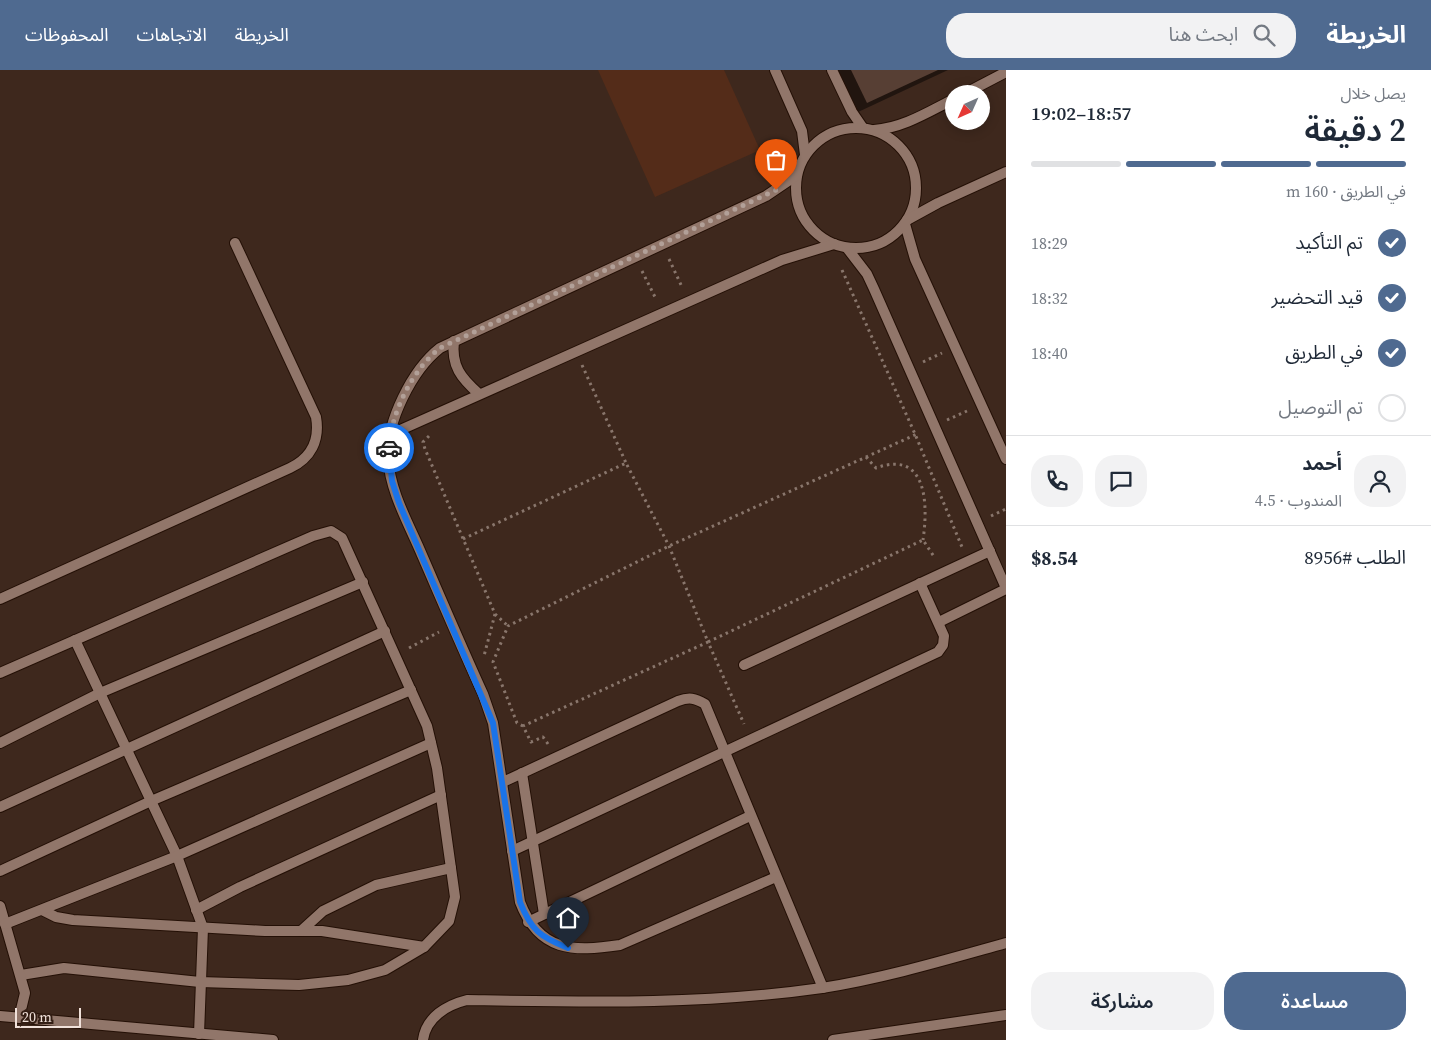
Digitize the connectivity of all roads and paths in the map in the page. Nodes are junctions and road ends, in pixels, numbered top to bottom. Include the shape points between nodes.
1 (776, 70) edge
2 (832, 70) edge
3 (1006, 72) edge
4 (981, 85) edge
5 (945, 104) edge
6 (862, 128) junction
7 (874, 130) junction
8 (805, 155) junction
9 (1006, 172) edge
10 (797, 175) junction
11 (906, 222) junction
12 (235, 243) dead end
13 (662, 244) junction
14 (834, 244) junction
15 (847, 248) junction
16 (636, 257) junction
17 (839, 266) dead end
18 (688, 301) junction
19 (662, 313) junction
20 (454, 341) junction
21 (955, 347) junction
22 (577, 351) junction
23 (592, 362) dead end
24 (583, 366) junction
25 (908, 368) junction
26 (574, 370) dead end
27 (479, 394) junction
28 (981, 405) junction
29 (934, 426) junction
30 (916, 434) junction
31 (390, 435) junction
32 (430, 435) dead end
33 (866, 457) junction
34 (1006, 459) edge
35 (626, 463) junction
36 (977, 522) junction
37 (463, 539) junction
38 (923, 540) junction
39 (669, 546) junction
40 (962, 548) junction
41 (955, 550) dead end
42 (990, 551) junction
43 (941, 556) dead end
44 (363, 582) junction
45 (920, 583) junction
46 (1006, 589) edge
47 (0, 600) edge
48 (495, 614) junction
49 (939, 622) junction
50 (452, 625) junction
51 (508, 626) junction
52 (385, 631) junction
53 (75, 640) junction
54 (708, 642) junction
55 (396, 655) junction
56 (470, 665) junction
57 (744, 665) dead end
58 (0, 673) edge
59 (411, 690) junction
60 (100, 693) junction
61 (524, 726) junction
62 (751, 740) junction
63 (0, 743) edge
64 (431, 743) junction
65 (126, 749) junction
66 (725, 752) junction
67 (556, 758) junction
68 (522, 773) junction
69 (503, 782) junction
70 (441, 795) junction
71 (151, 801) junction
72 (0, 807) edge
73 (750, 816) junction
74 (533, 842) junction
75 (512, 851) junction
76 (177, 856) junction
77 (451, 868) junction
78 (0, 871) edge
79 (776, 877) junction
80 (0, 906) edge
81 (42, 910) junction
82 (196, 910) junction
83 (544, 914) junction
84 (528, 922) junction
85 (5, 924) junction
86 (203, 928) junction
87 (301, 931) junction
88 (1006, 943) edge
89 (424, 947) junction
90 (21, 975) junction
91 (200, 982) junction
92 (823, 988) junction
93 (1006, 1015) edge
94 (0, 1016) edge
95 (19, 1018) junction
96 (199, 1034) junction
97 (213, 1038) edge
98 (847, 1039) edge
99 (273, 1040) edge
100 (422, 1040) edge
101 (833, 1040) edge

1 - 8 lane via 802,131
2 - 6 lane
3 - 4 lane
5 - 7 lane via 906,123
6 - 7 lane
6 - 8 lane via 836,131
7 - 11 lane via 898,144 913,167 916,194
8 - 10 lane
9 - 11 lane via 938,203
10 - 13 lane via 766,196
10 - 14 lane via 795,187 800,211 814,231
11 - 15 lane via 885,241 873,246
11 - 21 lane via 916,260
12 - 47 lane via 316,416 317,433 312,450 290,468
13 - 16 lane
13 - 18 path
14 - 15 lane
14 - 18 lane via 782,260
15 - 25 lane via 867,274
16 - 19 path
16 - 20 lane
17 - 30 path
18 - 19 lane
19 - 22 lane
20 - 27 lane via 454,359 460,376
20 - 31 lane via 440,348 422,365 397,412
21 - 25 path
21 - 28 lane
22 - 24 path
22 - 27 lane
23 - 24 path
24 - 26 path
24 - 35 path
25 - 29 lane
27 - 31 lane
28 - 29 path
28 - 34 lane
29 - 30 path
29 - 36 lane
30 - 33 path
30 - 40 path
31 - 50 lane via 388,458 399,503
32 - 37 path via 423,442 425,449
33 - 38 path via 876,468 888,464 902,465 918,476 925,494
33 - 39 path
35 - 37 path
35 - 39 path
36 - 40 path
36 - 42 lane
37 - 48 path
38 - 43 path via 934,559
38 - 54 path
39 - 51 path
39 - 54 path
40 - 41 path
42 - 45 lane
42 - 46 lane
44 - 52 lane
44 - 53 lane via 342,538 331,531
44 - 60 lane
45 - 49 lane
45 - 57 lane
46 - 49 lane
48 - 51 path
48 - 56 path via 484,656
49 - 62 lane via 944,636 938,652
50 - 55 path
50 - 56 lane
51 - 61 path via 493,662 517,723
52 - 55 lane
52 - 65 lane
53 - 58 lane
53 - 60 lane
54 - 61 path
54 - 62 path
55 - 59 lane
56 - 69 lane via 493,723
59 - 64 lane via 428,726
59 - 71 lane
60 - 63 lane
60 - 65 lane
61 - 67 path via 531,742 543,737
62 - 66 lane
64 - 70 lane
64 - 76 lane
65 - 71 lane
65 - 72 lane
66 - 67 lane via 705,704 687,698
66 - 73 lane
66 - 74 lane
67 - 68 lane
68 - 69 lane
68 - 74 lane
69 - 75 lane
70 - 77 lane
70 - 82 lane
71 - 76 lane
71 - 78 lane
73 - 79 lane
73 - 83 lane
74 - 75 lane
74 - 83 lane
75 - 84 lane via 520,902
76 - 81 lane
76 - 82 lane
77 - 87 lane via 376,885 323,911
77 - 89 lane via 455,897 449,921
79 - 84 lane via 620,945 568,948 545,939
79 - 92 lane
80 - 85 lane
81 - 85 lane
81 - 86 lane via 73,920
82 - 86 lane
83 - 84 lane
85 - 90 lane
86 - 87 lane
86 - 91 lane
87 - 89 lane via 322,931
88 - 92 lane via 903,972
89 - 91 lane via 385,970 348,980 299,985
90 - 91 lane via 64,968
90 - 95 lane via 25,993
91 - 96 lane
92 - 100 lane via 664,1002 467,1000 440,1011 430,1022
93 - 98 lane
94 - 95 lane
95 - 96 lane
96 - 97 lane
97 - 99 lane
98 - 101 lane

